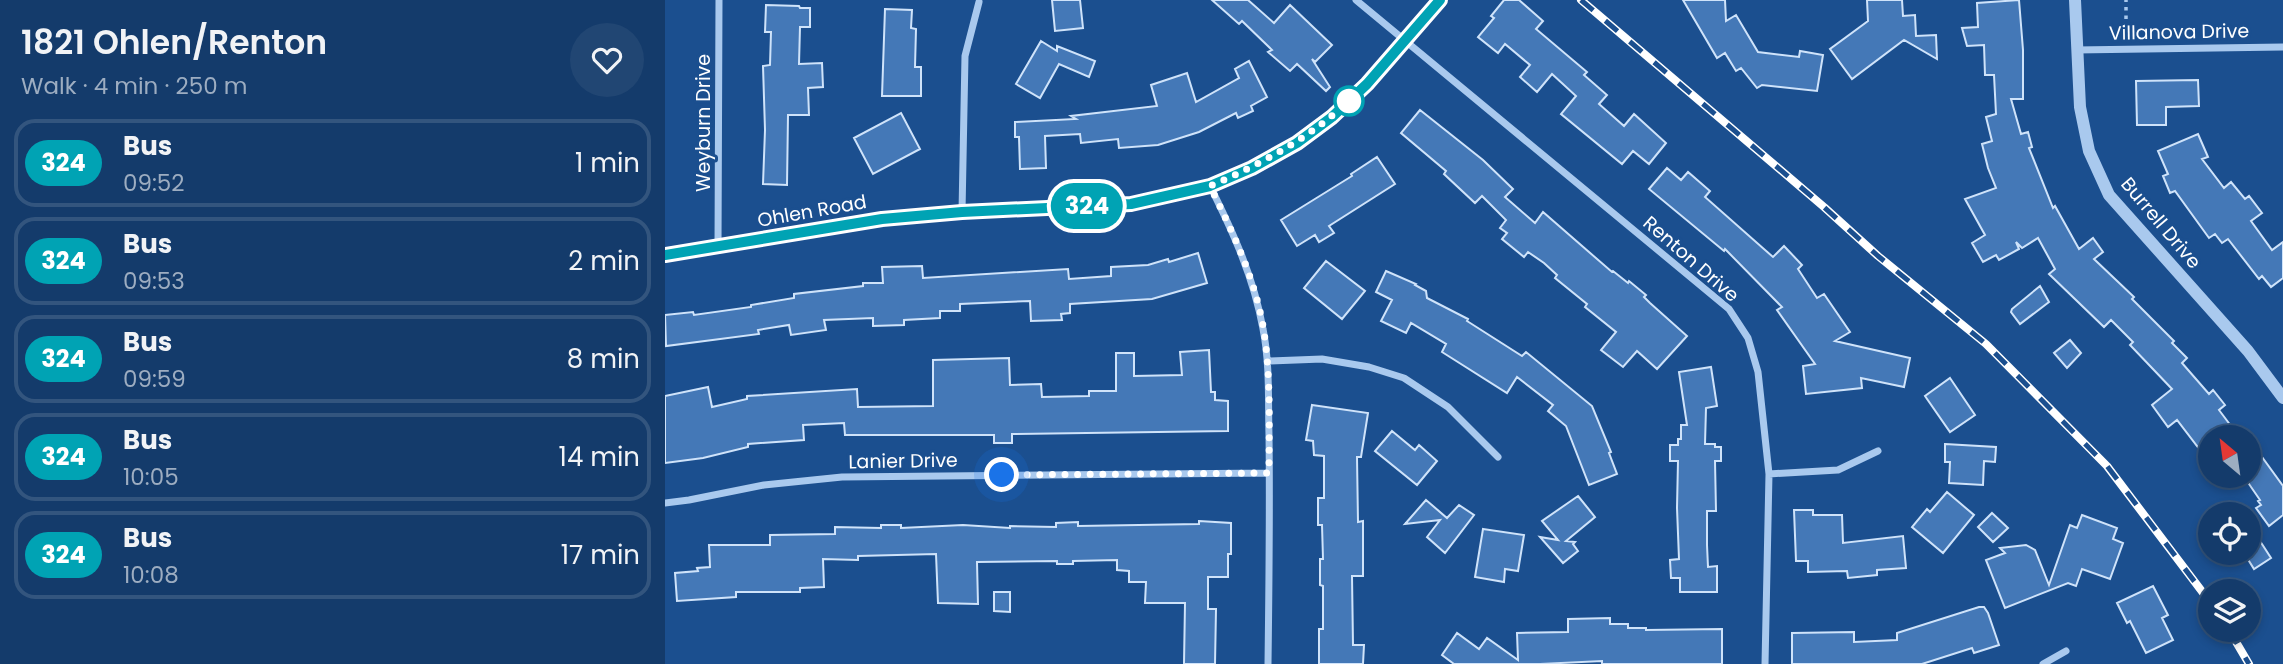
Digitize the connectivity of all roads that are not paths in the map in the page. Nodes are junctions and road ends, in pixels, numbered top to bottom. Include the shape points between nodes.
1 (719, 0) edge
2 (1356, 0) edge
3 (1440, 0) edge
4 (2075, 0) edge
5 (979, 2) dead end
6 (1405, 42) junction
7 (2283, 47) edge
8 (2076, 50) junction
9 (1210, 186) junction
10 (962, 212) junction
11 (718, 247) junction
12 (665, 254) edge
13 (1267, 361) junction
14 (2283, 398) edge
15 (1878, 452) dead end
16 (1498, 457) dead end
17 (1269, 473) junction
18 (1769, 474) junction
19 (665, 503) edge
20 (2066, 651) dead end
21 (1268, 664) edge
22 (1765, 664) edge
23 (2043, 664) edge

1 - 11 street, Weyburn Drive
2 - 6 street, Renton Drive
3 - 6 street, Ohlen Road
4 - 8 street, Burrell Drive
5 - 10 street via 965,56
6 - 9 street, Ohlen Road via 1340,109 1306,136
6 - 18 street, Renton Drive via 1729,309 1748,338 1758,372
7 - 8 street, Villanova Drive
8 - 14 street, Burrell Drive via 2089,151 2109,195 2248,351
9 - 10 street, Ohlen Road via 1131,204
9 - 13 street via 1253,285
10 - 11 street, Ohlen Road via 882,219
11 - 12 street, Ohlen Road
13 - 16 street via 1322,359 1404,378 1448,407
13 - 17 street
15 - 18 street via 1838,470
17 - 19 street, Lanier Drive via 842,477
17 - 21 street
18 - 22 street, Renton Drive
20 - 23 street

